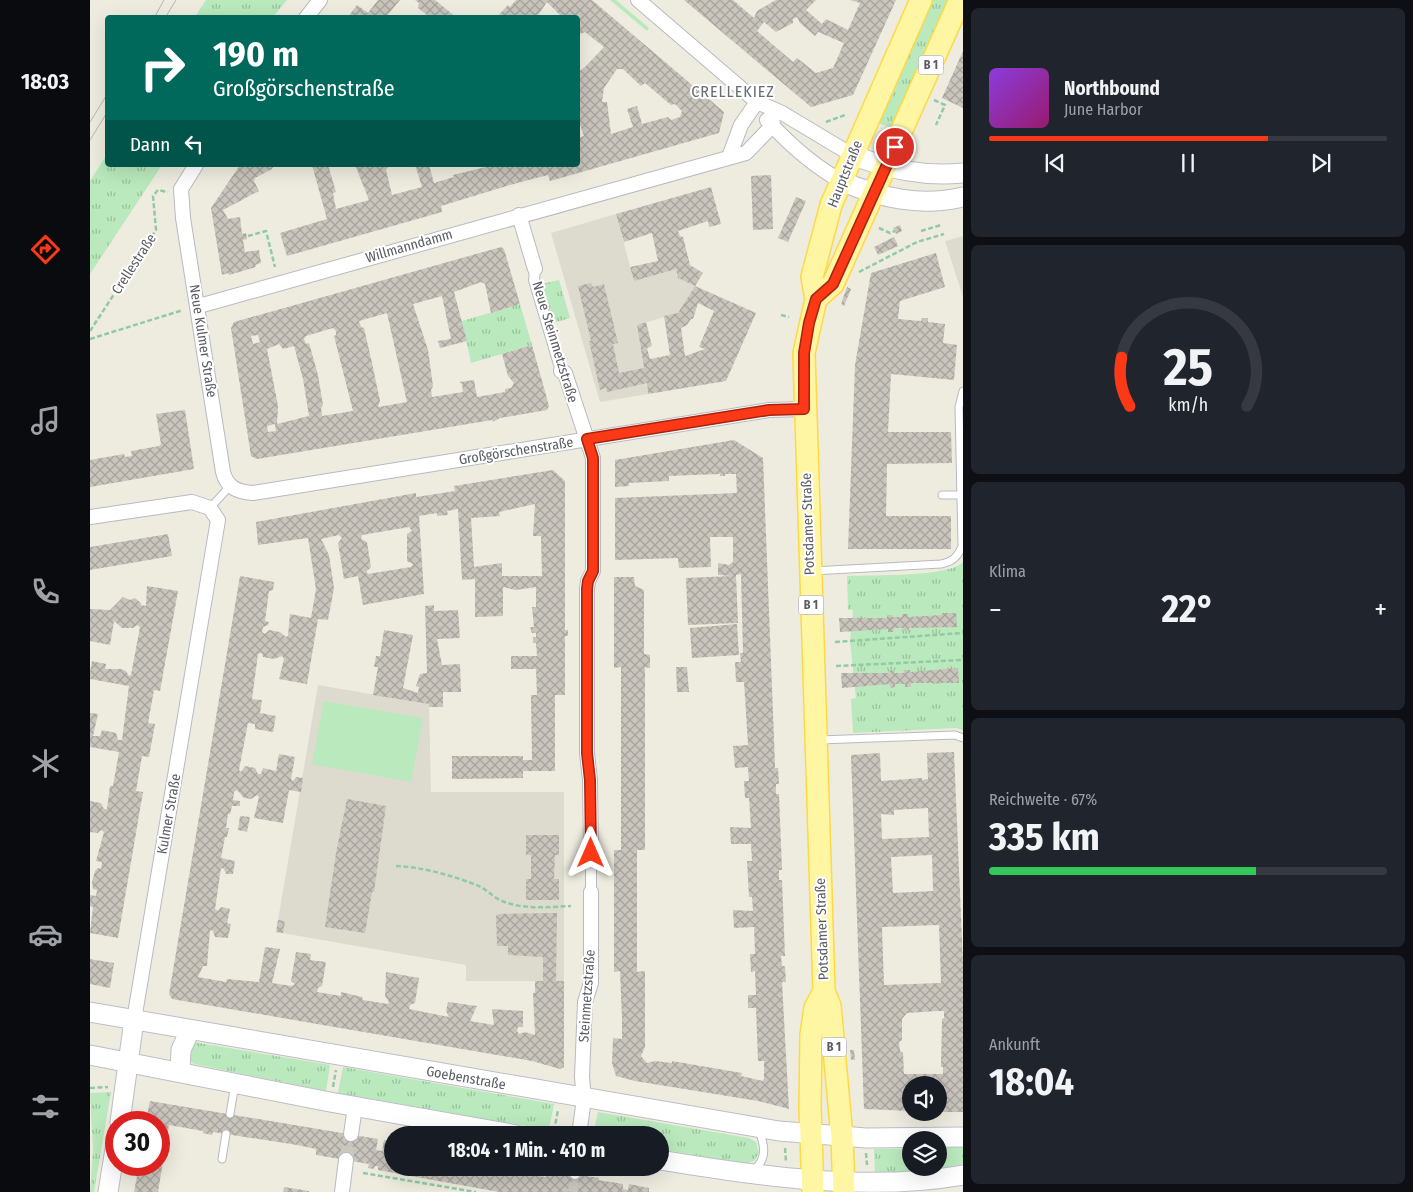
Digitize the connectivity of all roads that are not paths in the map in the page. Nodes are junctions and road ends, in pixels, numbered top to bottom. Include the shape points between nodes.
1 (320, 0) edge
2 (638, 0) edge
3 (921, 0) edge
4 (960, 0) edge
5 (308, 15) edge
6 (757, 102) junction
7 (771, 109) junction
8 (772, 126) junction
9 (852, 155) junction
10 (729, 157) junction
11 (195, 167) edge
12 (886, 167) junction
13 (963, 173) edge
14 (841, 181) junction
15 (873, 194) junction
16 (963, 197) edge
17 (520, 215) junction
18 (535, 269) joint
19 (816, 299) junction
20 (199, 306) junction
21 (562, 371) joint
22 (963, 391) edge
23 (804, 409) junction
24 (587, 439) junction
25 (230, 486) junction
26 (942, 495) dead end
27 (960, 495) junction
28 (210, 508) junction
29 (90, 517) edge
30 (810, 571) junction
31 (963, 738) edge
32 (816, 740) junction
33 (591, 853) joint
34 (591, 892) joint
35 (824, 991) junction
36 (90, 1012) edge
37 (134, 1020) junction
38 (190, 1030) junction
39 (90, 1055) edge
40 (128, 1062) junction
41 (180, 1072) junction
42 (236, 1084) junction
43 (584, 1099) junction
44 (355, 1107) junction
45 (121, 1111) edge
46 (230, 1114) dead end
47 (465, 1126) edge
48 (580, 1126) edge
49 (757, 1127) junction
50 (226, 1134) dead end
51 (350, 1134) tunnel mouth
52 (810, 1134) junction
53 (842, 1137) junction
54 (963, 1137) edge
55 (222, 1159) dead end
56 (346, 1160) tunnel mouth
57 (669, 1161) edge
58 (746, 1174) junction
59 (963, 1175) edge
60 (111, 1176) edge
61 (813, 1186) edge
62 (844, 1188) edge
63 (108, 1192) edge
64 (342, 1192) edge

1 - 5 street
2 - 6 street
3 - 9 main road, Hauptstraße / B 1
4 - 12 main road, B 1
6 - 7 street
6 - 8 street
6 - 10 street via 741,125
7 - 8 street
7 - 9 street
8 - 10 street, Willmanndamm via 746,153
8 - 14 street via 814,165
9 - 12 main road
9 - 14 main road, Hauptstraße / B 1
10 - 17 street, Willmanndamm
11 - 20 street, Neue Kulmer Straße via 181,188 181,194
12 - 13 main road via 933,174
12 - 15 main road, B 1
14 - 15 main road
14 - 19 main road, Hauptstraße / B 1 via 812,277
15 - 16 main road via 900,200 928,201
15 - 19 main road, B 1 via 833,284
17 - 18 street, Neue Steinmetzstraße
17 - 20 street, Willmanndamm
18 - 21 street, Neue Steinmetzstraße via 534,280
19 - 23 main road, Potsdamer Straße / B 1 via 804,353
20 - 25 street, Neue Kulmer Straße via 223,470
21 - 24 street, Neue Steinmetzstraße
22 - 27 lane via 955,406
23 - 24 street, Großgörschenstraße via 769,410
23 - 30 main road, Potsdamer Straße / B 1
24 - 25 street, Großgörschenstraße via 253,493
24 - 33 street, Steinmetzstraße via 593,458 593,571 587,589
25 - 28 lane
26 - 27 lane
27 - 30 lane via 962,546 951,562
28 - 29 street via 204,504 182,503
28 - 37 street, Kulmer Straße via 218,526
30 - 32 main road, Potsdamer Straße / B 1
31 - 32 lane via 955,735
32 - 35 main road, Potsdamer Straße / B 1
33 - 34 street, Steinmetzstraße
34 - 43 street, Steinmetzstraße via 591,983 585,1002
35 - 52 main road, Potsdamer Straße / B 1 via 815,1008 811,1035
35 - 53 main road, Potsdamer Straße / B 1 via 830,1006
36 - 37 main road, Goebenstraße
37 - 38 main road, Goebenstraße
37 - 40 main road, Kulmer Straße
38 - 41 main road via 181,1050
38 - 43 main road, Goebenstraße
39 - 40 main road
40 - 41 main road
40 - 45 main road, Kulmer Straße
41 - 42 main road
42 - 44 main road
42 - 46 lane
43 - 48 street, Steinmetzstraße
43 - 49 main road, Goebenstraße
44 - 47 main road
44 - 51 street
49 - 52 main road, Goebenstraße
49 - 58 lane via 763,1157 759,1166
50 - 55 lane
52 - 53 main road, Goebenstraße
52 - 61 main road, Potsdamer Straße / B 1
53 - 54 main road, Goebenstraße
53 - 62 main road, Potsdamer Straße / B 1
56 - 64 street
57 - 58 main road
58 - 61 main road
59 - 62 main road via 918,1183
60 - 63 main road
61 - 62 main road

